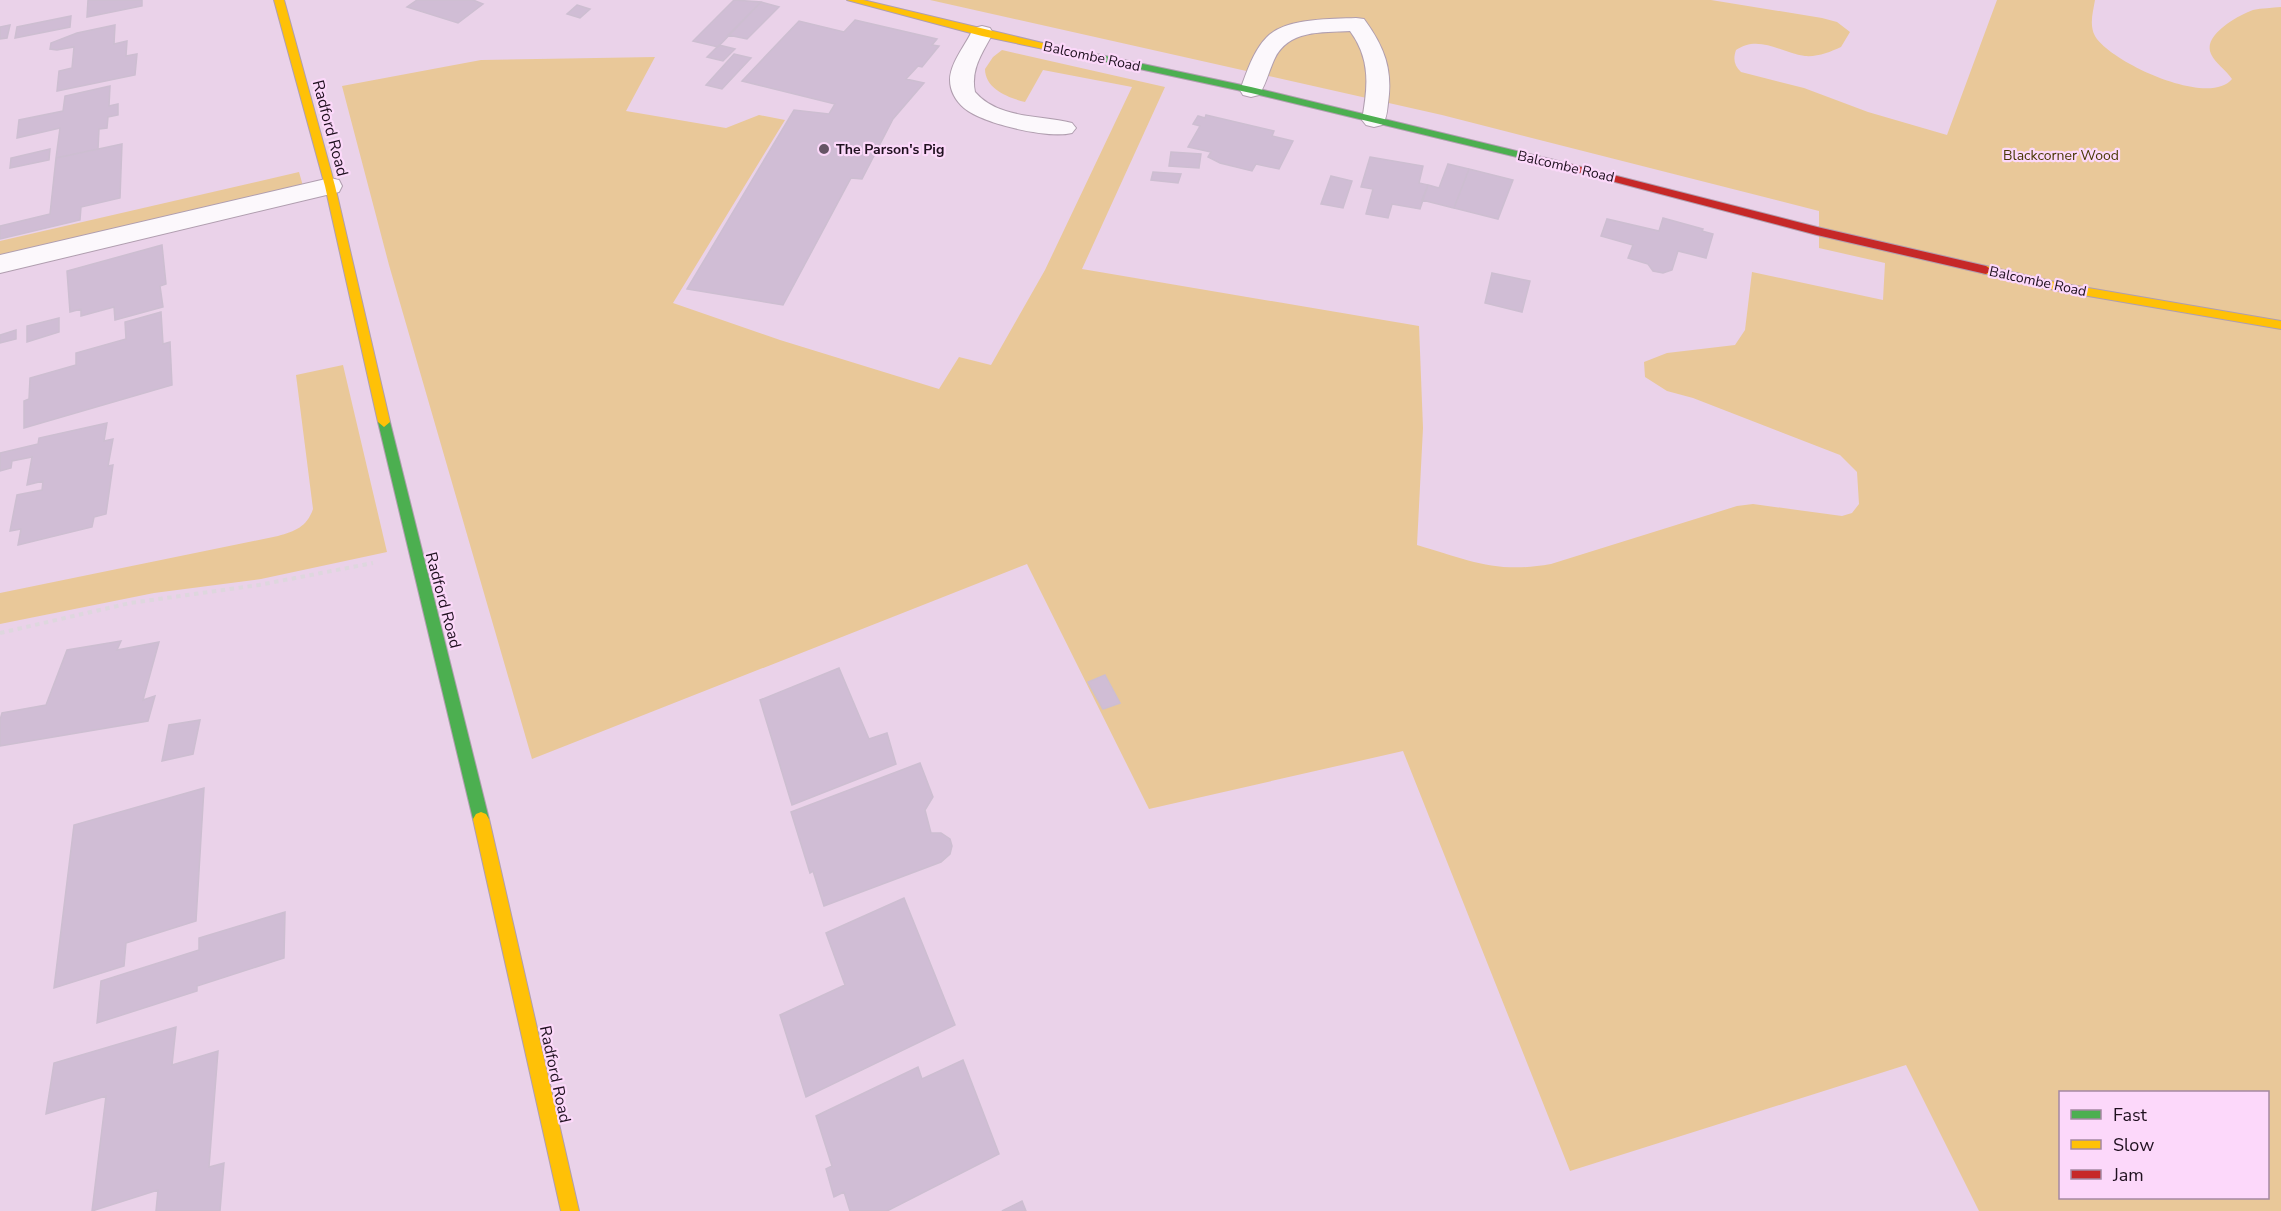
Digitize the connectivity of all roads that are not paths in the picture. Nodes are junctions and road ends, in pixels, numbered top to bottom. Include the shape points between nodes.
1 (279, 0) edge
2 (852, 0) edge
3 (982, 33) junction
4 (1251, 90) junction
5 (1374, 120) junction
6 (1064, 128) dead end
7 (330, 186) junction
8 (0, 264) edge
9 (2281, 325) edge
10 (570, 1211) edge

1 - 7 main road, Radford Road
2 - 3 main road, Balcombe Road
3 - 4 main road, Balcombe Road
3 - 6 lane via 961,79 962,91 969,101 995,115
4 - 5 main road, Balcombe Road
4 - 5 lane via 1278,38 1348,16 1368,39 1379,64
5 - 9 main road, Balcombe Road via 2059,287
7 - 8 lane
7 - 10 main road, Radford Road via 415,555 501,900

